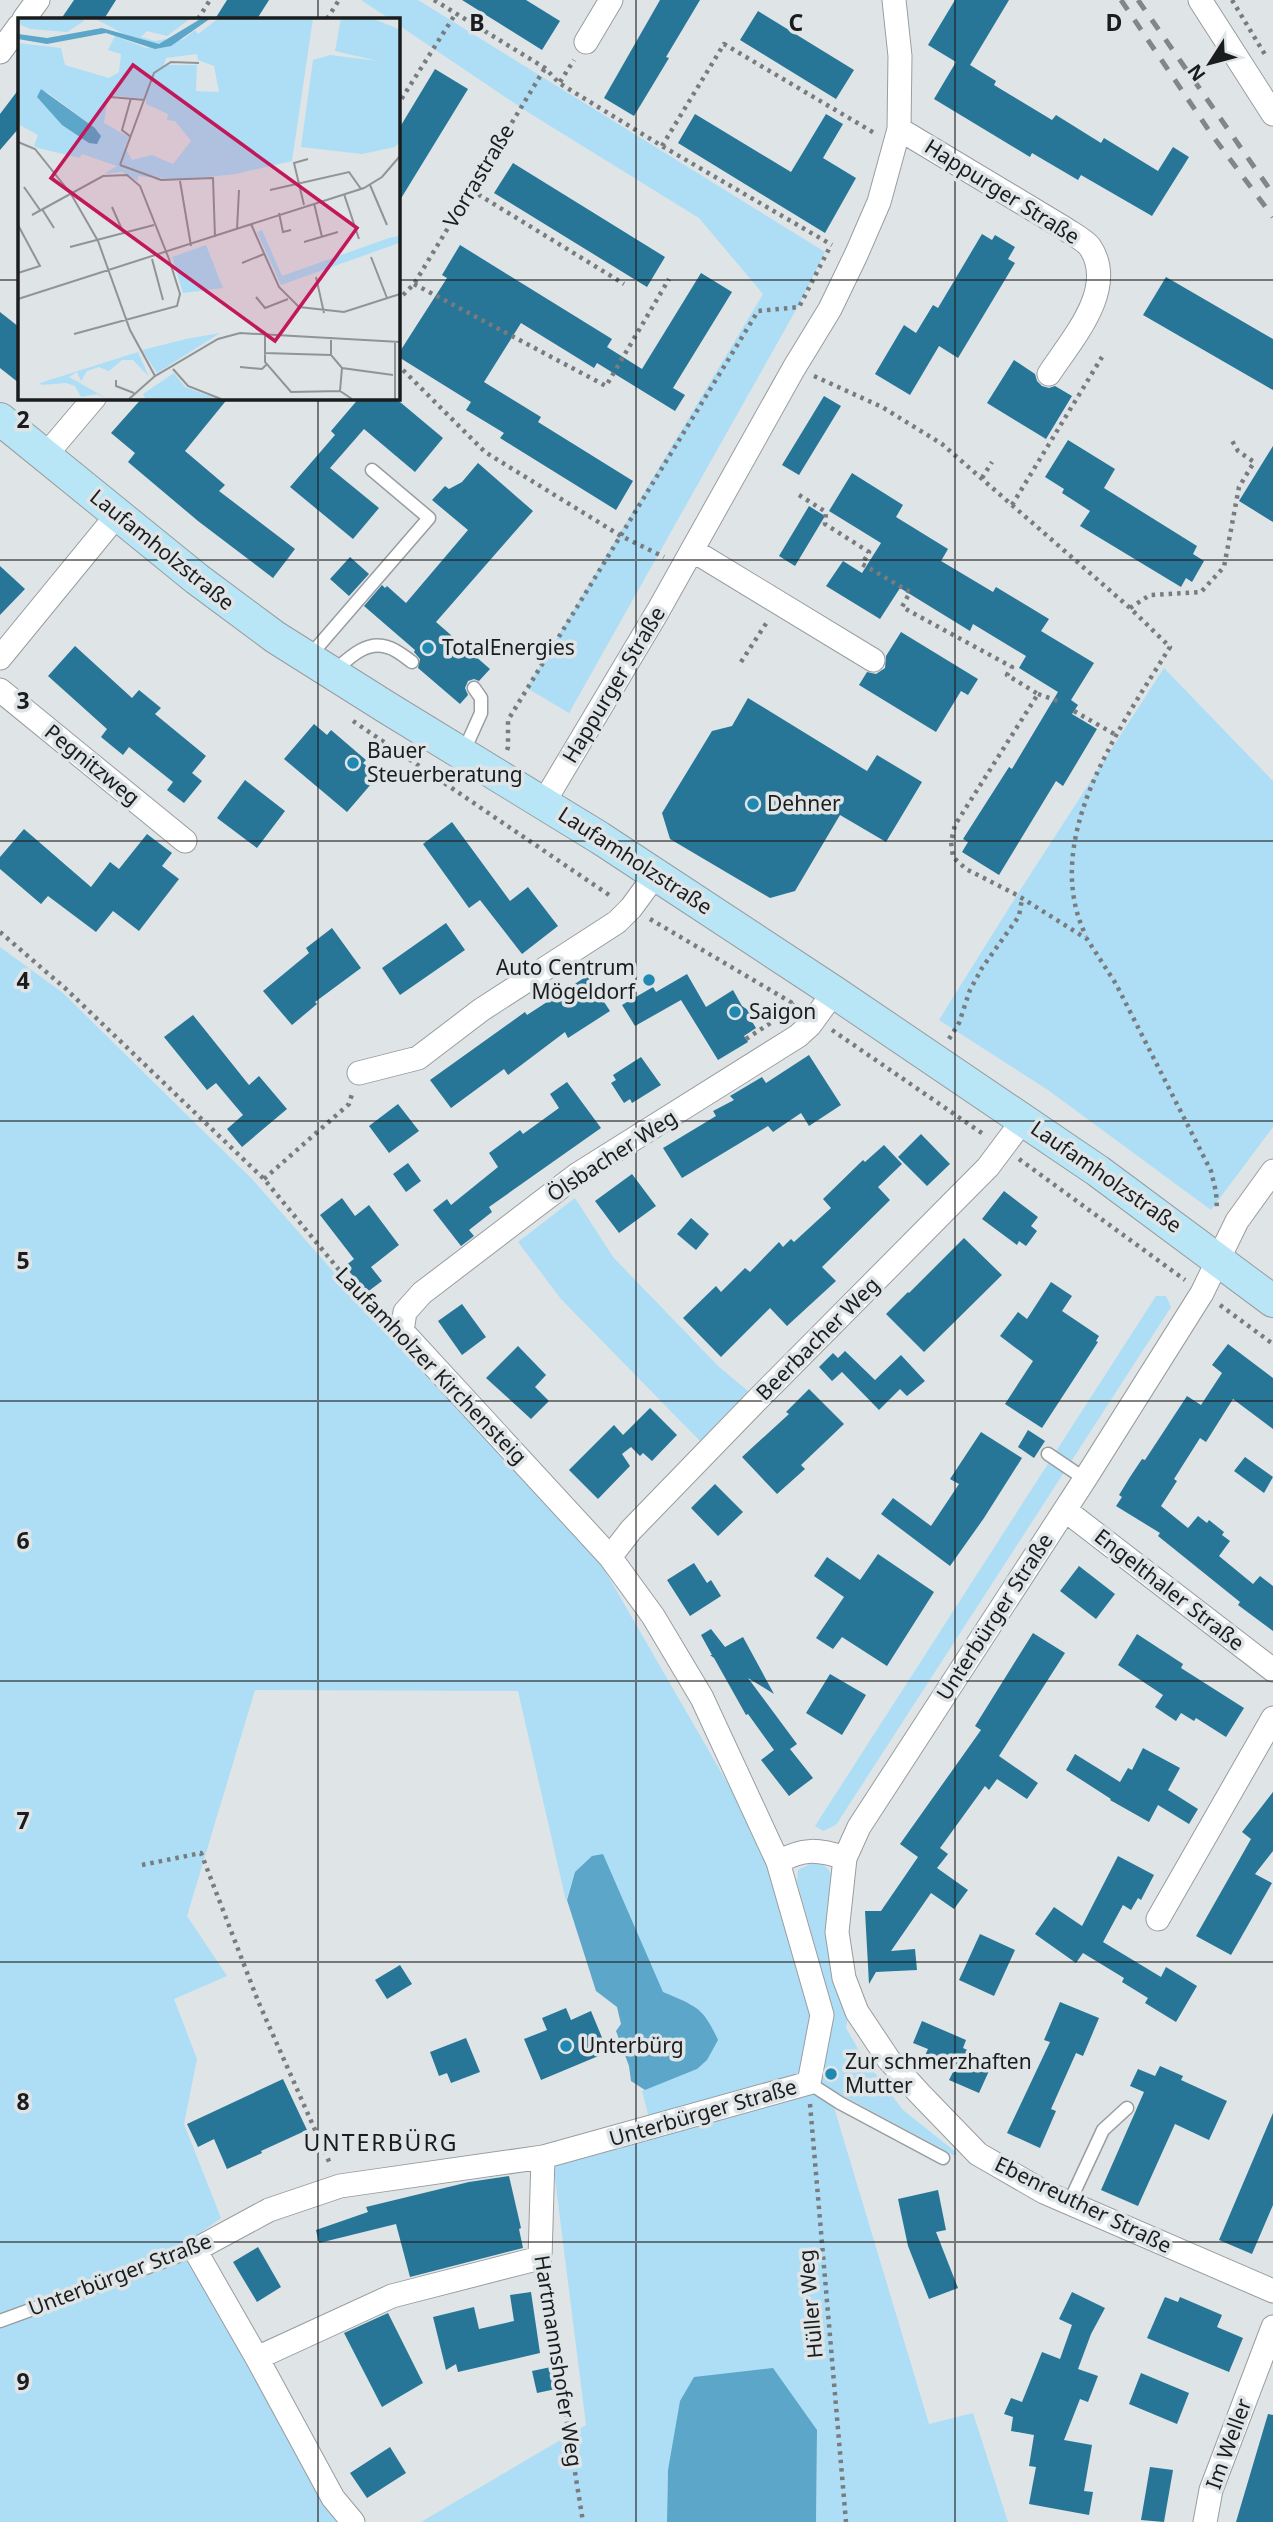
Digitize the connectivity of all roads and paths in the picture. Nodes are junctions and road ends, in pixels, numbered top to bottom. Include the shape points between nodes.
1 (38, 0) edge
2 (210, 0) edge
3 (339, 0) edge
4 (434, 0) edge
5 (611, 0) edge
6 (894, 0) edge
7 (1200, 0) edge
8 (1232, 0) edge
9 (456, 13) junction
10 (25, 18) edge
11 (199, 18) edge
12 (328, 18) edge
13 (18, 27) edge
14 (586, 42) dead end
15 (0, 52) edge
16 (1272, 67) edge
17 (545, 68) junction
18 (399, 103) edge
19 (1273, 114) edge
20 (898, 134) junction
21 (662, 146) junction
22 (471, 190) junction
23 (831, 245) junction
24 (856, 255) junction
25 (669, 279) dead end
26 (414, 284) junction
27 (624, 284) dead end
28 (399, 299) edge
29 (1102, 357) dead end
30 (399, 366) edge
31 (794, 368) junction
32 (1049, 374) dead end
33 (93, 399) edge
34 (0, 419) edge
35 (1231, 439) dead end
36 (45, 456) junction
37 (992, 462) dead end
38 (372, 470) dead end
39 (982, 478) junction
40 (799, 495) dead end
41 (1012, 505) junction
42 (117, 515) junction
43 (621, 536) junction
44 (687, 558) junction
45 (779, 603) junction
46 (1130, 608) junction
47 (0, 658) edge
48 (873, 660) dead end
49 (412, 662) dead end
50 (741, 662) dead end
51 (320, 666) junction
52 (474, 688) dead end
53 (0, 690) edge
54 (1038, 694) junction
55 (1058, 701) dead end
56 (1074, 711) dead end
57 (1116, 735) junction
58 (463, 753) junction
59 (494, 772) junction
60 (544, 802) junction
61 (474, 805) dead end
62 (185, 841) dead end
63 (656, 874) junction
64 (1022, 898) junction
65 (631, 908) junction
66 (0, 932) edge
67 (1087, 939) junction
68 (834, 992) junction
69 (794, 1003) junction
70 (816, 1018) junction
71 (746, 1039) dead end
72 (936, 1060) junction
73 (359, 1073) joint
74 (1024, 1119) junction
75 (1004, 1148) junction
76 (1273, 1171) edge
77 (264, 1180) junction
78 (1218, 1258) junction
79 (1202, 1293) junction
80 (1273, 1301) edge
81 (402, 1331) junction
82 (1273, 1344) edge
83 (1048, 1454) dead end
84 (1085, 1479) junction
85 (1065, 1510) junction
86 (610, 1557) junction
87 (1273, 1670) edge
88 (1273, 1718) edge
89 (845, 1858) junction
90 (778, 1862) junction
91 (142, 1865) dead end
92 (1158, 1919) dead end
93 (809, 2083) junction
94 (1127, 2108) dead end
95 (543, 2157) junction
96 (943, 2158) dead end
97 (340, 2186) junction
98 (1069, 2203) junction
99 (194, 2250) junction
100 (540, 2258) junction
101 (1273, 2291) edge
102 (0, 2321) edge
103 (1273, 2327) edge
104 (257, 2358) junction
105 (353, 2522) edge
106 (583, 2522) edge
107 (846, 2522) edge
108 (1205, 2522) edge

1 - 10 street
2 - 11 path
3 - 12 path
4 - 9 path
5 - 14 street
6 - 20 street, Happurger Straße via 900,56
7 - 19 street
8 - 16 path
9 - 17 path
9 - 18 path
13 - 15 street
17 - 21 path via 559,83
17 - 22 path, Vorrastraße
20 - 21 path via 873,133 724,44
20 - 24 street, Happurger Straße via 879,202
20 - 32 street, Happurger Straße via 1090,246 1100,274 1093,303
21 - 23 path
22 - 26 path, Vorrastraße
22 - 27 path
23 - 24 path
23 - 43 path via 799,307 758,311
24 - 31 street, Happurger Straße
25 - 26 path via 606,386
26 - 28 path, Vorrastraße
29 - 41 path
30 - 43 path via 485,452
31 - 39 path via 882,407 942,444
31 - 44 street, Happurger Straße
33 - 36 street
34 - 36 main road, Laufamholzstraße
35 - 46 path via 1238,451 1254,462 1239,486 1224,567 1201,592 1150,595
36 - 42 main road, Laufamholzstraße
37 - 39 path
38 - 51 lane via 429,518
39 - 41 path
40 - 54 path via 826,512 825,524 869,552 862,564 910,592 902,607 1012,667 1007,675
41 - 46 path
42 - 47 street
42 - 51 main road, Laufamholzstraße via 222,600
43 - 44 path
43 - 59 path via 508,720 508,747
44 - 45 street
44 - 60 street, Happurger Straße
45 - 48 street
45 - 50 path
46 - 57 path via 1170,647
49 - 51 lane via 388,647 374,646
51 - 58 main road, Laufamholzstraße
52 - 58 lane via 481,698 481,713
53 - 62 street, Pegnitzweg
54 - 55 path
54 - 64 path via 955,825 951,842 953,856 966,869
56 - 57 path
57 - 67 path via 1084,807 1071,871 1072,899
58 - 59 main road, Laufamholzstraße
59 - 60 main road, Laufamholzstraße
59 - 61 path
60 - 63 main road, Laufamholzstraße
63 - 65 street
63 - 68 main road, Laufamholzstraße
64 - 67 path
64 - 72 path via 1019,916 982,968 959,1023
65 - 69 path
65 - 73 street via 601,934 481,1010 418,1058
66 - 77 path, Laufamholzer Kirchensteig via 66,989
67 - 78 path via 1116,984 1211,1171
68 - 70 street, Ölsbacher Weg
68 - 72 main road, Laufamholzstraße
69 - 70 path
69 - 71 path
70 - 75 path
70 - 81 street, Ölsbacher Weg via 790,1042 578,1174 422,1293 405,1312
72 - 74 main road, Laufamholzstraße
73 - 77 path via 349,1104
74 - 75 street, Beerbacher Weg
74 - 78 main road, Laufamholzstraße
75 - 79 path
75 - 86 street, Beerbacher Weg via 631,1530
76 - 78 street, Unterbürger Straße via 1237,1221
77 - 81 path, Laufamholzer Kirchensteig via 373,1311
78 - 79 street, Unterbürger Straße
78 - 80 main road, Laufamholzstraße
79 - 82 path
79 - 84 street, Unterbürger Straße
81 - 86 street, Laufamholzer Kirchensteig
83 - 84 lane
84 - 85 street, Unterbürger Straße
85 - 87 street, Engelthaler Straße
85 - 89 street, Unterbürger Straße via 859,1827
86 - 90 street, Laufamholzer Kirchensteig via 653,1616 702,1698
88 - 92 street
89 - 90 street via 805,1851
89 - 98 street, Ebenreuther Straße via 837,1932 844,1978 857,2012 889,2060 978,2154
90 - 93 street, Unterbürger Straße via 822,2015
91 - 97 path via 201,1853 258,2001
93 - 95 street, Unterbürger Straße
93 - 96 lane
93 - 107 path, Hüller Weg
94 - 98 lane via 1103,2130
95 - 97 street, Unterbürger Straße
95 - 100 street, Hartmannshofer Weg
97 - 99 street, Unterbürger Straße via 269,2210
98 - 101 street, Ebenreuther Straße
99 - 102 lane, Unterbürger Straße
99 - 104 street
100 - 104 street via 392,2296
100 - 106 path, Hartmannshofer Weg
103 - 108 street, Im Weller via 1211,2490
104 - 105 street via 333,2498

